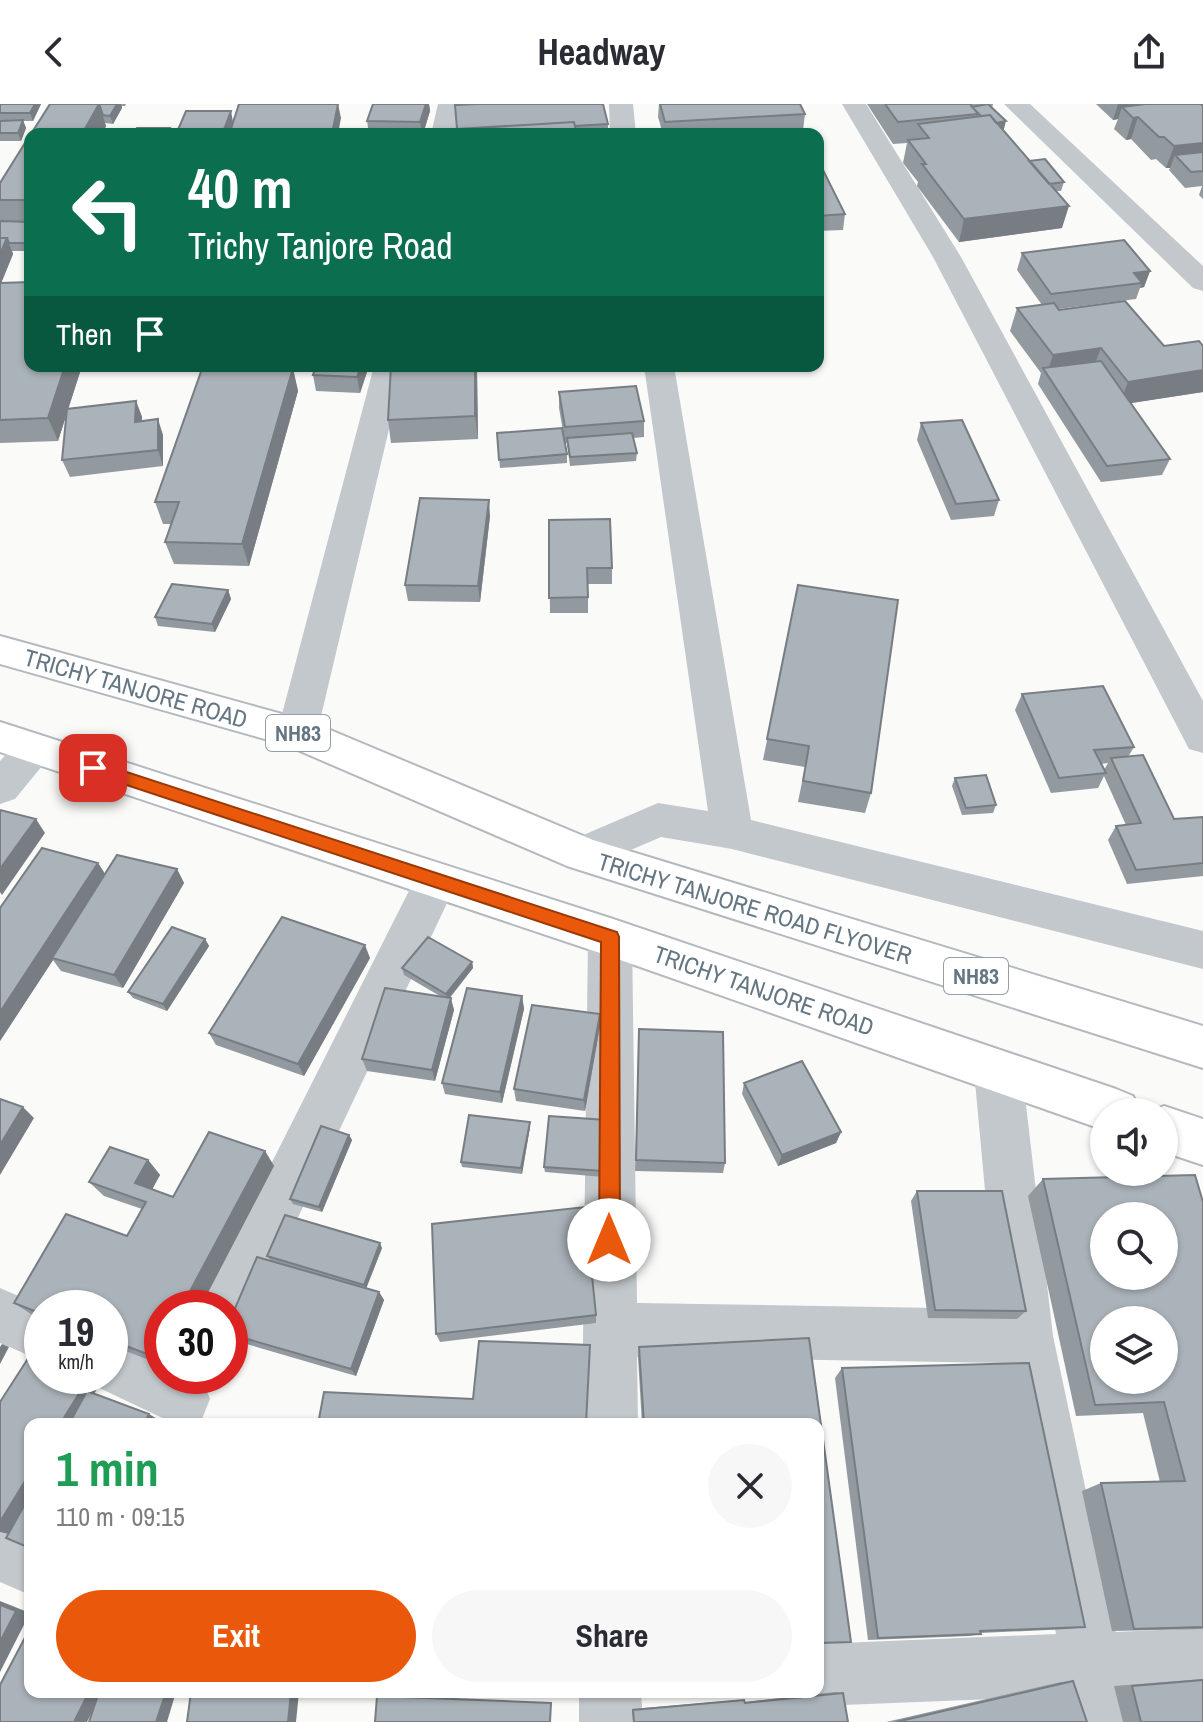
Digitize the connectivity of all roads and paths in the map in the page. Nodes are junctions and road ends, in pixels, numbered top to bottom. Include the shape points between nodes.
1 (450, 104) edge
2 (621, 104) edge
3 (854, 104) edge
4 (1016, 104) edge
5 (445, 128) edge
6 (623, 128) edge
7 (1203, 282) edge
8 (387, 372) edge
9 (660, 372) edge
10 (0, 650) edge
11 (297, 733) junction
12 (1203, 738) edge
13 (18, 743) edge
14 (0, 788) edge
15 (732, 832) junction
16 (582, 854) junction
17 (436, 880) junction
18 (610, 937) junction
19 (1203, 950) edge
20 (1203, 1047) edge
21 (998, 1071) junction
22 (1090, 1103) edge
23 (1178, 1134) edge
24 (1203, 1142) edge
25 (236, 1290) edge
26 (0, 1315) edge
27 (24, 1326) edge
28 (609, 1330) junction
29 (1026, 1336) junction
30 (128, 1374) edge
31 (182, 1400) edge
32 (610, 1418) edge
33 (0, 1550) edge
34 (24, 1562) edge
35 (1203, 1659) edge
36 (1093, 1663) junction
37 (824, 1675) edge
38 (610, 1698) edge
39 (611, 1722) edge
40 (1104, 1722) edge

1 - 5 street
2 - 6 street
3 - 12 street via 947,257
4 - 7 street
8 - 11 street
9 - 15 street
10 - 11 highway, TRICHY TANJORE ROAD / NH83
11 - 16 highway, TRICHY TANJORE ROAD / NH83
13 - 14 street
13 - 17 highway, TRICHY TANJORE ROAD
15 - 16 street via 658,820
15 - 19 street
16 - 20 highway, TRICHY TANJORE ROAD FLYOVER / NH83
17 - 18 highway, TRICHY TANJORE ROAD
17 - 25 street
18 - 21 highway, TRICHY TANJORE ROAD
18 - 28 street
21 - 22 highway, TRICHY TANJORE ROAD
21 - 29 street
23 - 24 highway
26 - 27 street
28 - 29 street
28 - 32 street
29 - 36 street
30 - 31 street
33 - 34 street
35 - 36 street
36 - 37 street
36 - 40 street
38 - 39 street

